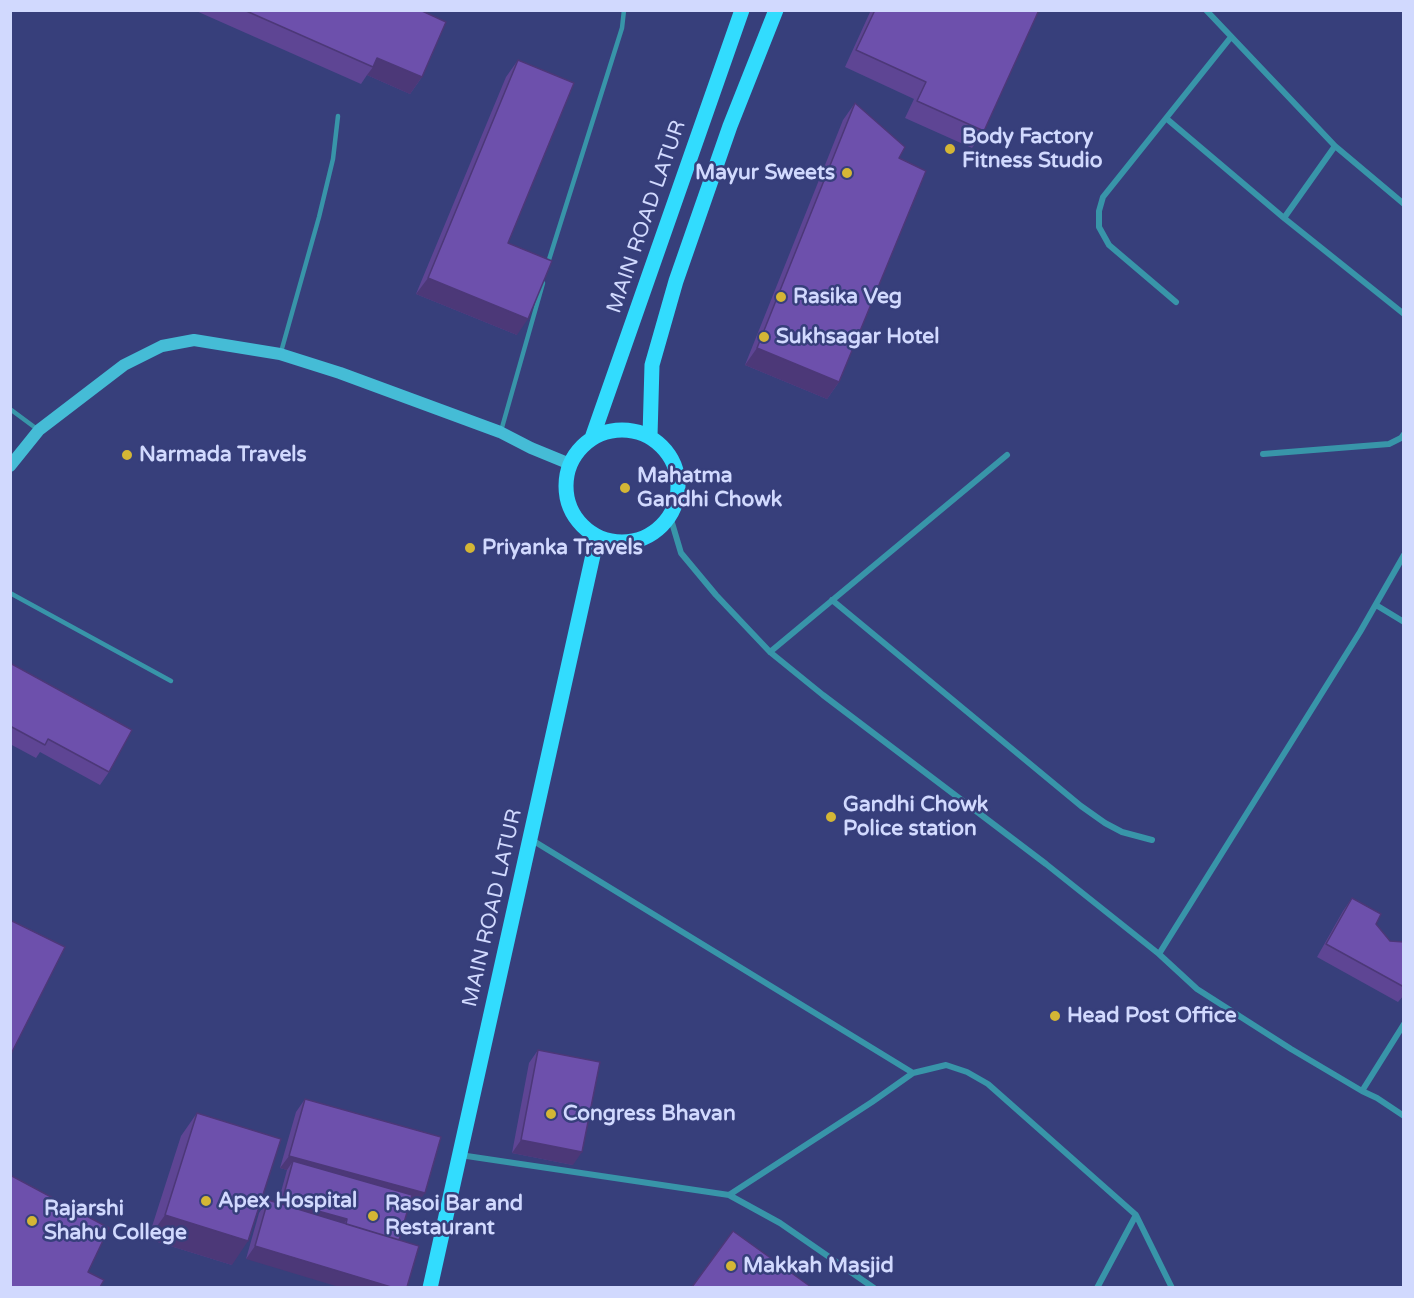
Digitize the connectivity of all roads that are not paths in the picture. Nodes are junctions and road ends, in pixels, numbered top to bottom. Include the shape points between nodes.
1 (624, 10) edge
2 (742, 10) edge
3 (776, 10) edge
4 (1206, 10) edge
5 (1231, 36) junction
6 (338, 116) dead end
7 (1167, 119) junction
8 (1335, 146) junction
9 (1404, 204) edge
10 (1284, 218) junction
11 (1176, 302) dead end
12 (1404, 314) edge
13 (280, 354) junction
14 (10, 409) edge
15 (39, 430) junction
16 (500, 432) junction
17 (650, 436) junction
18 (1403, 437) edge
19 (591, 438) junction
20 (1263, 454) dead end
21 (1007, 455) dead end
22 (570, 464) junction
23 (10, 466) edge
24 (670, 516) junction
25 (597, 537) junction
26 (1404, 555) edge
27 (10, 593) edge
28 (832, 600) junction
29 (1376, 605) junction
30 (1404, 622) edge
31 (770, 652) junction
32 (171, 681) dead end
33 (530, 839) junction
34 (1152, 840) dead end
35 (1159, 954) junction
36 (1404, 1024) edge
37 (913, 1073) junction
38 (1362, 1092) junction
39 (1404, 1116) edge
40 (460, 1155) junction
41 (729, 1195) junction
42 (1136, 1215) junction
43 (430, 1287) edge
44 (874, 1287) edge
45 (1097, 1287) edge
46 (1172, 1287) edge

1 - 16 lane via 622,28
2 - 19 main road, MAIN ROAD LATUR
3 - 17 main road via 730,126 651,365
4 - 5 street
5 - 7 street
5 - 8 street
6 - 13 lane via 320,218
7 - 10 street
7 - 11 street via 1103,198 1099,227 1108,245
8 - 9 street
8 - 10 street
10 - 12 street
13 - 15 main road via 194,340 162,346 124,365
13 - 16 main road
14 - 15 lane
15 - 23 main road
16 - 22 main road
17 - 19 main road via 615,429
17 - 24 main road via 673,461 678,480 678,499
18 - 20 street via 1389,444
19 - 22 main road
21 - 28 street
22 - 25 main road via 566,479 569,507
24 - 25 main road via 641,539 623,543
24 - 31 street via 681,553
25 - 33 main road, MAIN ROAD LATUR
26 - 29 street
27 - 32 lane
28 - 31 street
28 - 34 street via 1097,818 1122,832
29 - 30 street
29 - 35 street
31 - 35 street
33 - 37 street
33 - 40 main road, MAIN ROAD LATUR
35 - 38 street via 1197,989
36 - 38 street
37 - 41 street
37 - 42 street via 946,1065 988,1084
38 - 39 street
40 - 41 street
40 - 43 main road, MAIN ROAD LATUR
41 - 44 street via 780,1223
42 - 45 street
42 - 46 street

